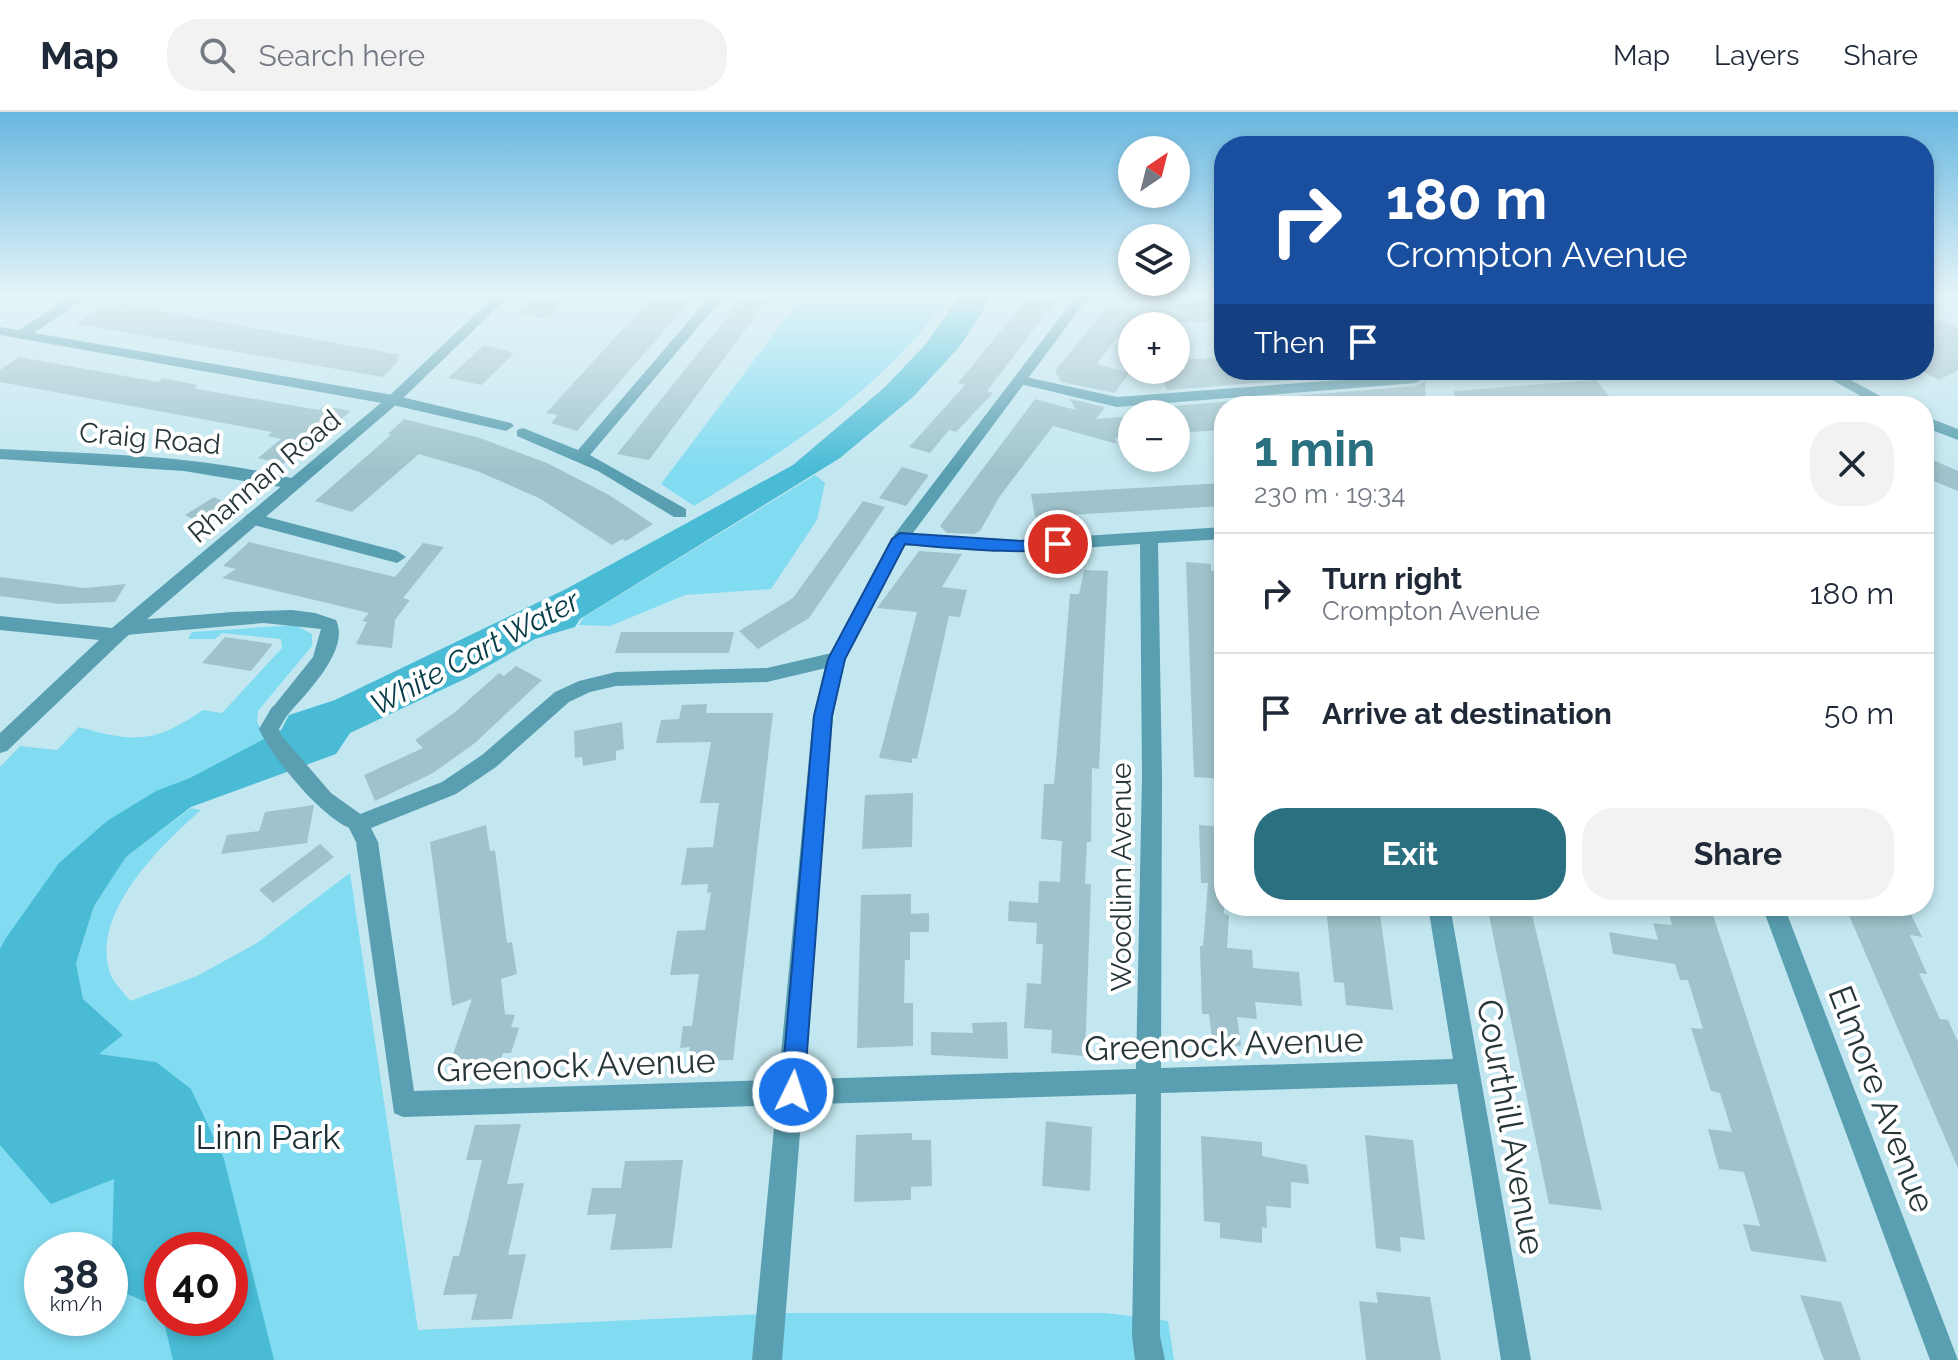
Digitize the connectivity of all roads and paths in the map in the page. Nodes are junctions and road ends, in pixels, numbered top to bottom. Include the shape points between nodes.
1 (125, 353) edge
2 (442, 353) edge
3 (669, 353) edge
4 (1041, 353) edge
5 (1021, 380) junction
6 (1403, 380) edge
7 (1840, 380) edge
8 (1872, 396) edge
9 (393, 400) junction
10 (1934, 425) edge
11 (1958, 435) edge
12 (0, 454) edge
13 (581, 456) junction
14 (293, 484) junction
15 (680, 513) dead end
16 (252, 519) junction
17 (1214, 534) edge
18 (1149, 538) junction
19 (900, 539) junction
20 (397, 557) dead end
21 (0, 623) edge
22 (120, 632) junction
23 (836, 659) junction
24 (0, 745) edge
25 (358, 824) junction
26 (1441, 916) edge
27 (1777, 916) edge
28 (1468, 1071) junction
29 (1151, 1080) junction
30 (793, 1092) junction
31 (767, 1360) edge
32 (1150, 1360) edge
33 (1516, 1360) edge
34 (1945, 1360) edge

1 - 9 street
2 - 9 street, Rhannan Road
3 - 13 street
4 - 5 street
5 - 6 street via 1117,402
5 - 19 street
7 - 8 street
9 - 13 street via 506,426
9 - 14 street, Rhannan Road
10 - 11 street
12 - 14 street, Craig Road via 133,459
13 - 15 street
14 - 16 street, Rhannan Road
16 - 20 street
16 - 22 street, Rhannan Road
17 - 18 street
18 - 19 street via 1020,546
18 - 29 street, Woodlinn Avenue
19 - 23 street
21 - 22 street
22 - 24 street, Rhannan Road
22 - 25 street via 307,616 330,625 324,655 274,720 273,739 324,799
23 - 25 street via 767,675 616,679 586,686 562,697 489,761 449,788
23 - 30 street via 823,716
25 - 30 street, Greenock Avenue via 367,842 403,1104
26 - 28 street, Courthill Avenue
27 - 34 street, Elmore Avenue
28 - 29 street, Greenock Avenue
28 - 33 street, Courthill Avenue
29 - 30 street, Greenock Avenue
29 - 32 street, Woodlinn Avenue via 1146,1336
30 - 31 street

